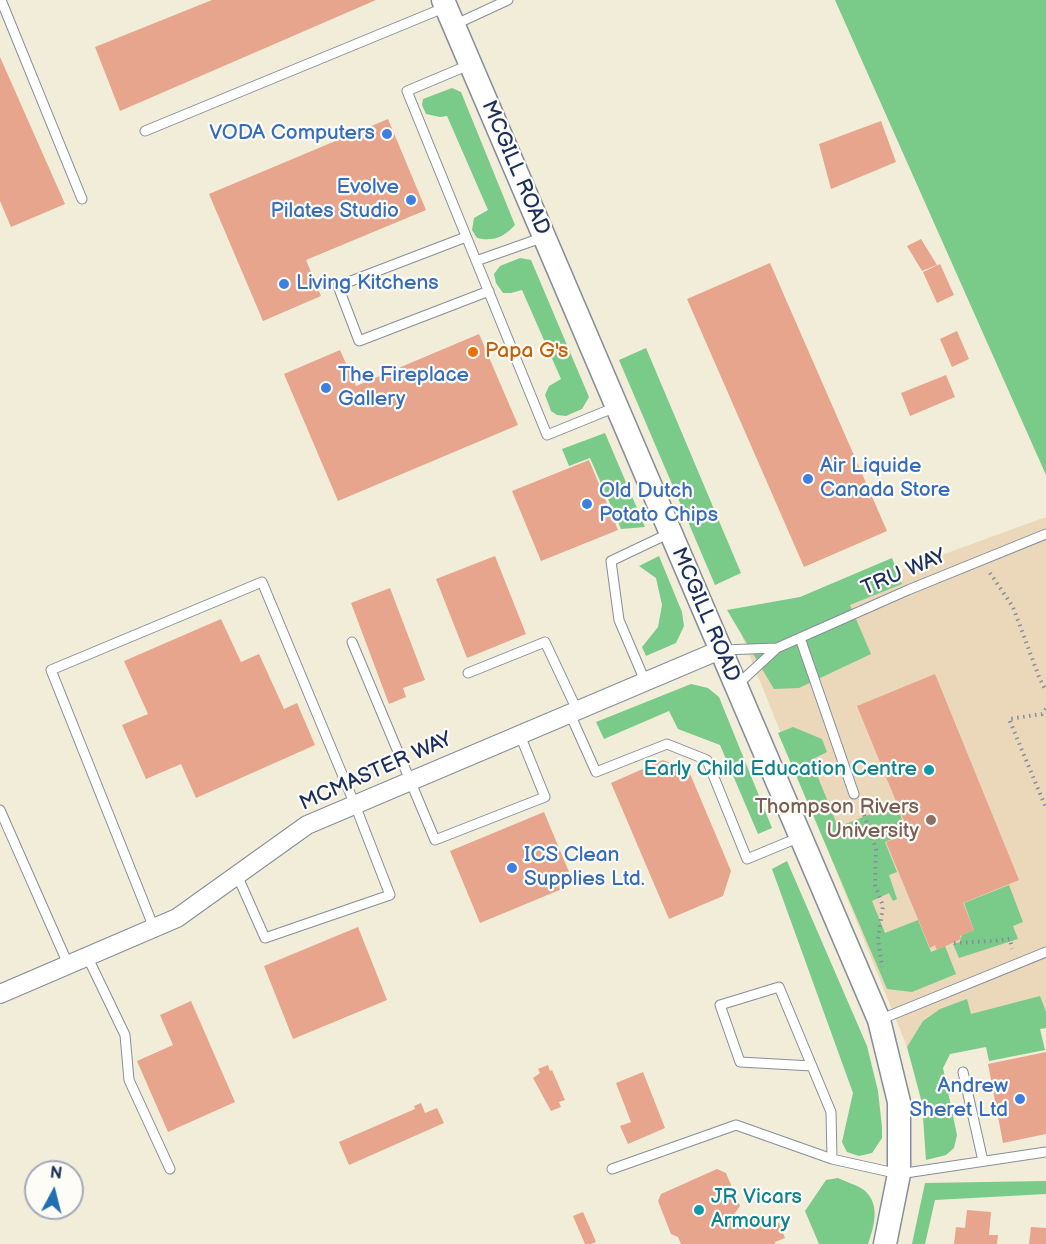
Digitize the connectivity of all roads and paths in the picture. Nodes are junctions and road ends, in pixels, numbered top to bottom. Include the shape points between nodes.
1 (1, 0) edge
2 (508, 0) edge
3 (448, 11) edge
4 (471, 64) junction
5 (145, 131) dead end
6 (82, 199) dead end
7 (466, 237) junction
8 (544, 237) junction
9 (476, 261) junction
10 (489, 291) junction
11 (616, 407) junction
12 (670, 533) junction
13 (1046, 534) edge
14 (990, 573) dead end
15 (800, 638) junction
16 (352, 642) dead end
17 (777, 648) junction
18 (720, 650) junction
19 (468, 673) dead end
20 (645, 681) junction
21 (736, 687) junction
22 (1046, 691) edge
23 (1046, 709) edge
24 (573, 712) junction
25 (520, 735) junction
26 (411, 781) junction
27 (855, 794) dead end
28 (355, 804) junction
29 (1046, 808) edge
30 (0, 810) edge
31 (864, 815) dead end
32 (800, 837) junction
33 (237, 874) junction
34 (154, 928) junction
35 (1010, 939) dead end
36 (954, 943) dead end
37 (1046, 952) edge
38 (87, 956) junction
39 (68, 964) junction
40 (882, 971) dead end
41 (0, 994) edge
42 (879, 1020) junction
43 (812, 1066) junction
44 (963, 1072) dead end
45 (1046, 1152) edge
46 (832, 1159) junction
47 (983, 1161) junction
48 (170, 1169) dead end
49 (612, 1169) dead end
50 (899, 1174) junction
51 (885, 1244) edge

1 - 6 lane
2 - 3 lane
3 - 4 street, MCGILL ROAD
3 - 5 lane
4 - 7 lane via 407,91
4 - 8 street, MCGILL ROAD
7 - 9 lane
7 - 10 lane via 338,286 359,341
8 - 9 lane
8 - 11 street, MCGILL ROAD
9 - 10 lane
10 - 11 lane via 547,435
11 - 12 street, MCGILL ROAD
12 - 18 street, MCGILL ROAD
12 - 20 lane via 611,561 619,620
13 - 15 lane, TRU WAY
14 - 22 path via 1013,607
15 - 17 lane, TRU WAY
15 - 27 lane
16 - 26 lane
17 - 18 lane
17 - 21 lane
18 - 20 street, MCMASTER WAY
18 - 21 street, MCGILL ROAD
19 - 24 lane via 545,642
20 - 24 street, MCMASTER WAY
21 - 32 street, MCGILL ROAD
23 - 29 path via 1042,714 1009,719
24 - 25 street, MCMASTER WAY
24 - 32 lane via 596,772 667,744 707,760 747,859
25 - 26 street, MCMASTER WAY
25 - 26 lane via 545,797 435,840
26 - 28 street, MCMASTER WAY
28 - 33 street, MCMASTER WAY via 307,825
28 - 33 lane via 390,895 265,938
28 - 34 lane via 262,582 51,670
30 - 39 lane
31 - 40 path via 876,849 875,885 883,906 878,939
32 - 42 street, MCGILL ROAD
33 - 34 street, MCMASTER WAY via 177,918
34 - 38 street, MCMASTER WAY
35 - 36 path
37 - 42 lane
38 - 39 street, MCMASTER WAY
38 - 48 lane via 124,1035 129,1080
39 - 41 street, MCMASTER WAY
42 - 50 street, MCGILL ROAD via 899,1102
43 - 43 lane via 779,987 720,1005 740,1062
43 - 46 lane via 831,1112
44 - 47 lane
45 - 47 lane
46 - 49 lane via 736,1125
46 - 50 lane
47 - 50 lane
50 - 51 street, MCGILL ROAD

